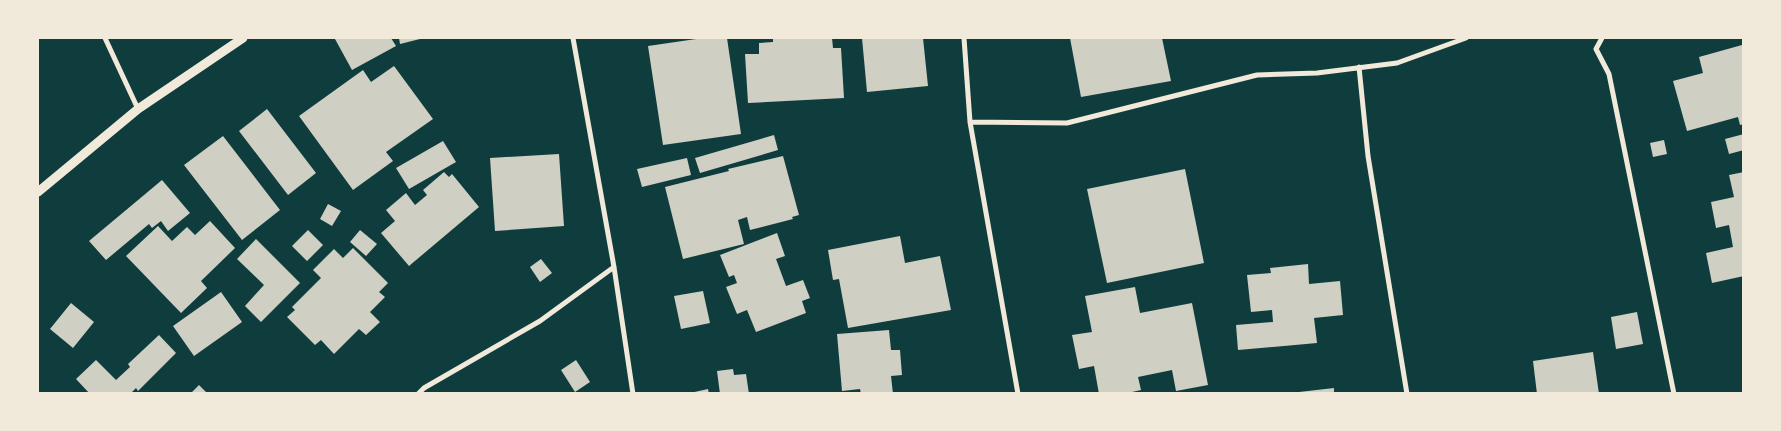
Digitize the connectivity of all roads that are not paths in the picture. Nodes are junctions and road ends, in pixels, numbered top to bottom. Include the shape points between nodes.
1 (105, 38) edge
2 (243, 38) edge
3 (574, 38) edge
4 (964, 38) edge
5 (1466, 38) edge
6 (1602, 38) edge
7 (1359, 67) junction
8 (138, 109) junction
9 (970, 122) junction
10 (38, 192) edge
11 (614, 266) junction
12 (418, 394) edge
13 (632, 394) edge
14 (1018, 394) edge
15 (1407, 394) edge
16 (1674, 394) edge

1 - 8 street
2 - 8 street
3 - 11 street
4 - 9 street
5 - 7 street via 1397,63
6 - 16 street via 1596,49 1609,74
7 - 9 street via 1317,73 1257,75 1067,122
7 - 15 street via 1368,156
8 - 10 street
9 - 14 street
11 - 12 street via 540,321
11 - 13 street

